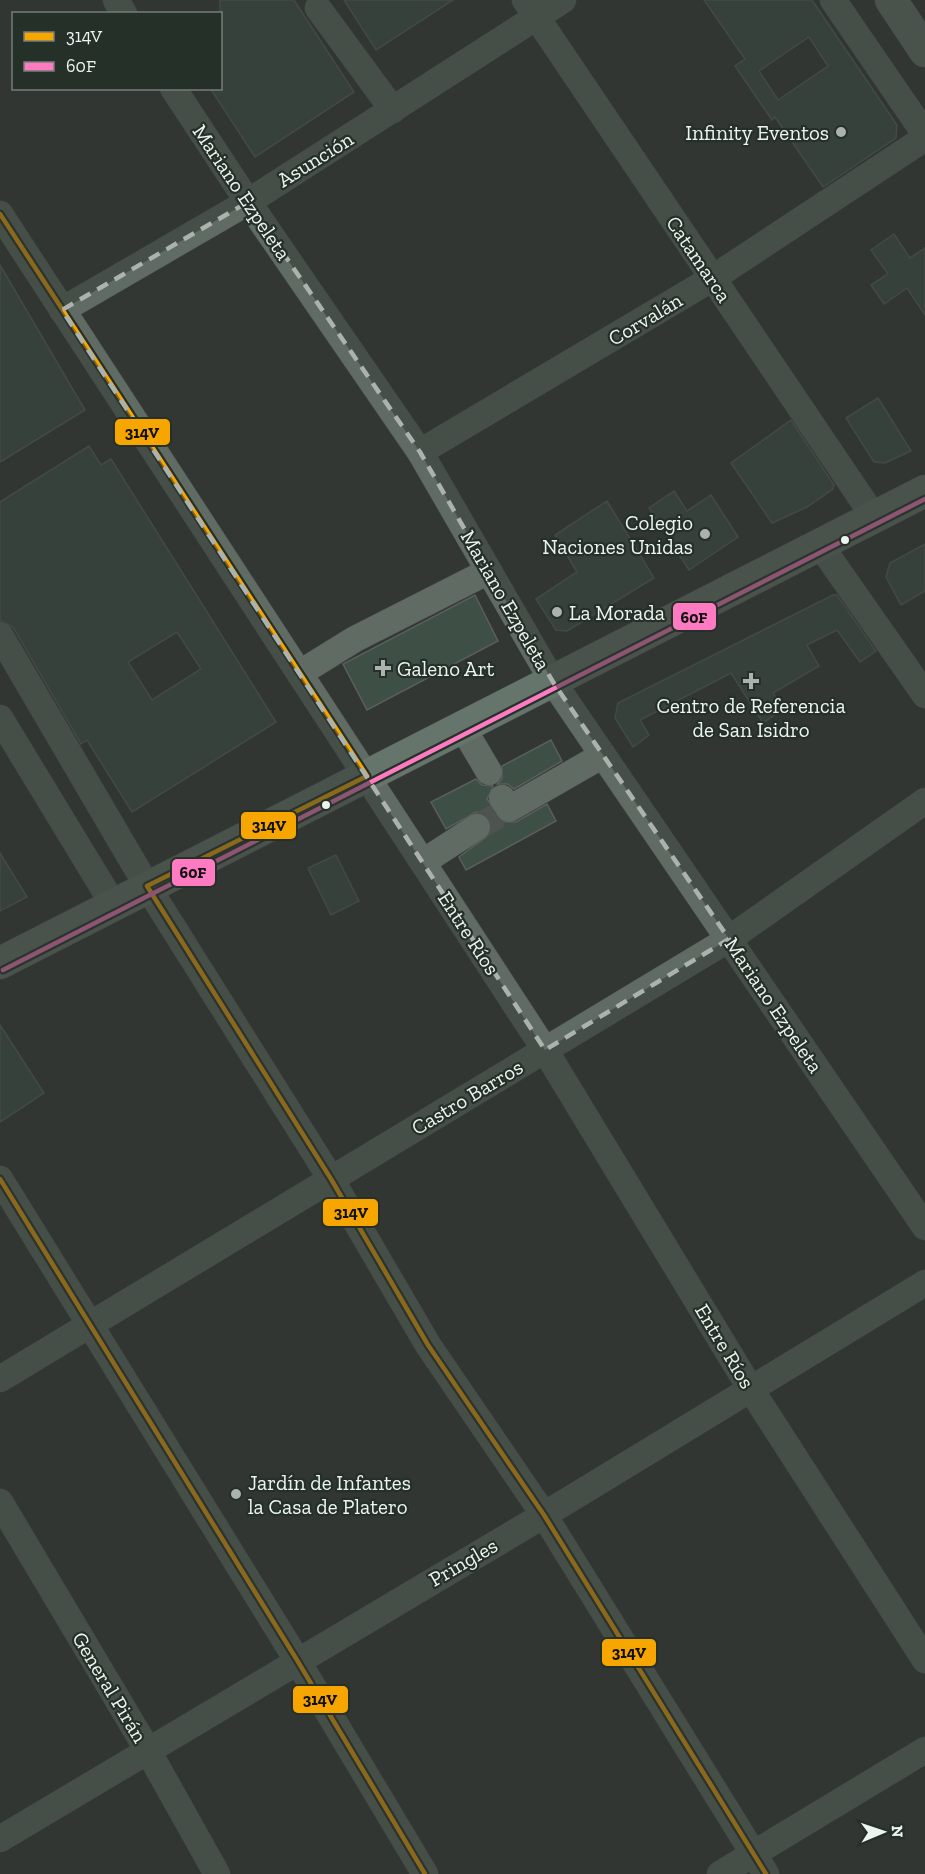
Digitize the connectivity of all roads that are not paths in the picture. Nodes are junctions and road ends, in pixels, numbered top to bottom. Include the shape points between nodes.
1 (563, 0) edge
2 (833, 0) edge
3 (891, 0) edge
4 (318, 8) dead end
5 (531, 9) edge
6 (925, 51) edge
7 (175, 90) edge
8 (393, 110) junction
9 (925, 134) edge
10 (925, 138) edge
11 (248, 202) junction
12 (0, 214) edge
13 (712, 279) junction
14 (62, 310) junction
15 (420, 452) junction
16 (925, 491) edge
17 (874, 517) junction
18 (820, 544) junction
19 (489, 571) junction
20 (0, 635) edge
21 (300, 674) junction
22 (553, 682) junction
23 (925, 695) edge
24 (0, 718) edge
25 (463, 728) junction
26 (603, 755) junction
27 (489, 772) dead end
28 (367, 776) junction
29 (925, 801) edge
30 (423, 862) junction
31 (147, 886) junction
32 (113, 904) junction
33 (729, 939) junction
34 (0, 963) edge
35 (545, 1050) junction
36 (0, 1179) edge
37 (331, 1179) junction
38 (925, 1227) edge
39 (925, 1282) edge
40 (90, 1327) junction
41 (0, 1379) edge
42 (750, 1388) junction
43 (0, 1502) edge
44 (544, 1515) junction
45 (297, 1660) junction
46 (925, 1660) edge
47 (147, 1749) junction
48 (925, 1750) edge
49 (0, 1839) edge
50 (752, 1852) junction
51 (217, 1874) edge
52 (425, 1874) edge
53 (720, 1874) edge
54 (766, 1874) edge

1 - 5 street, Asunción
2 - 9 street
3 - 6 main road
4 - 8 street
5 - 8 street, Asunción
5 - 13 street, Catamarca
7 - 11 street, Mariano Ezpeleta
8 - 11 street, Asunción
10 - 13 street, Corvalán
11 - 14 street, Asunción
11 - 15 street, Mariano Ezpeleta
12 - 14 street, Entre Ríos
13 - 15 street, Corvalán
13 - 17 street, Catamarca
14 - 21 street, Entre Ríos
15 - 19 street, Mariano Ezpeleta
16 - 17 main road
17 - 18 main road
18 - 22 main road
18 - 23 street
19 - 21 street via 355,639
19 - 22 street, Mariano Ezpeleta
20 - 31 street
21 - 28 street, Entre Ríos
22 - 25 main road
22 - 26 street, Mariano Ezpeleta
24 - 32 street
25 - 27 street
25 - 28 main road
26 - 30 street via 497,812
26 - 33 street, Mariano Ezpeleta
28 - 30 street, Entre Ríos
28 - 31 main road
29 - 33 street, Castro Barros
30 - 35 street, Entre Ríos
31 - 32 main road
31 - 37 street
32 - 34 main road
33 - 35 street, Castro Barros
33 - 38 street, Mariano Ezpeleta
35 - 37 street, Castro Barros
35 - 42 street, Entre Ríos
36 - 40 street
37 - 40 street, Castro Barros
37 - 44 street via 428,1345
39 - 42 street, Pringles
40 - 41 street, Castro Barros
40 - 45 street
42 - 44 street, Pringles
42 - 46 street, Entre Ríos
43 - 47 street, General Pirán
44 - 45 street, Pringles
44 - 50 street
45 - 47 street, Pringles
45 - 52 street
47 - 49 street, Pringles
47 - 51 street, General Pirán
48 - 50 street
50 - 53 street
50 - 54 street

